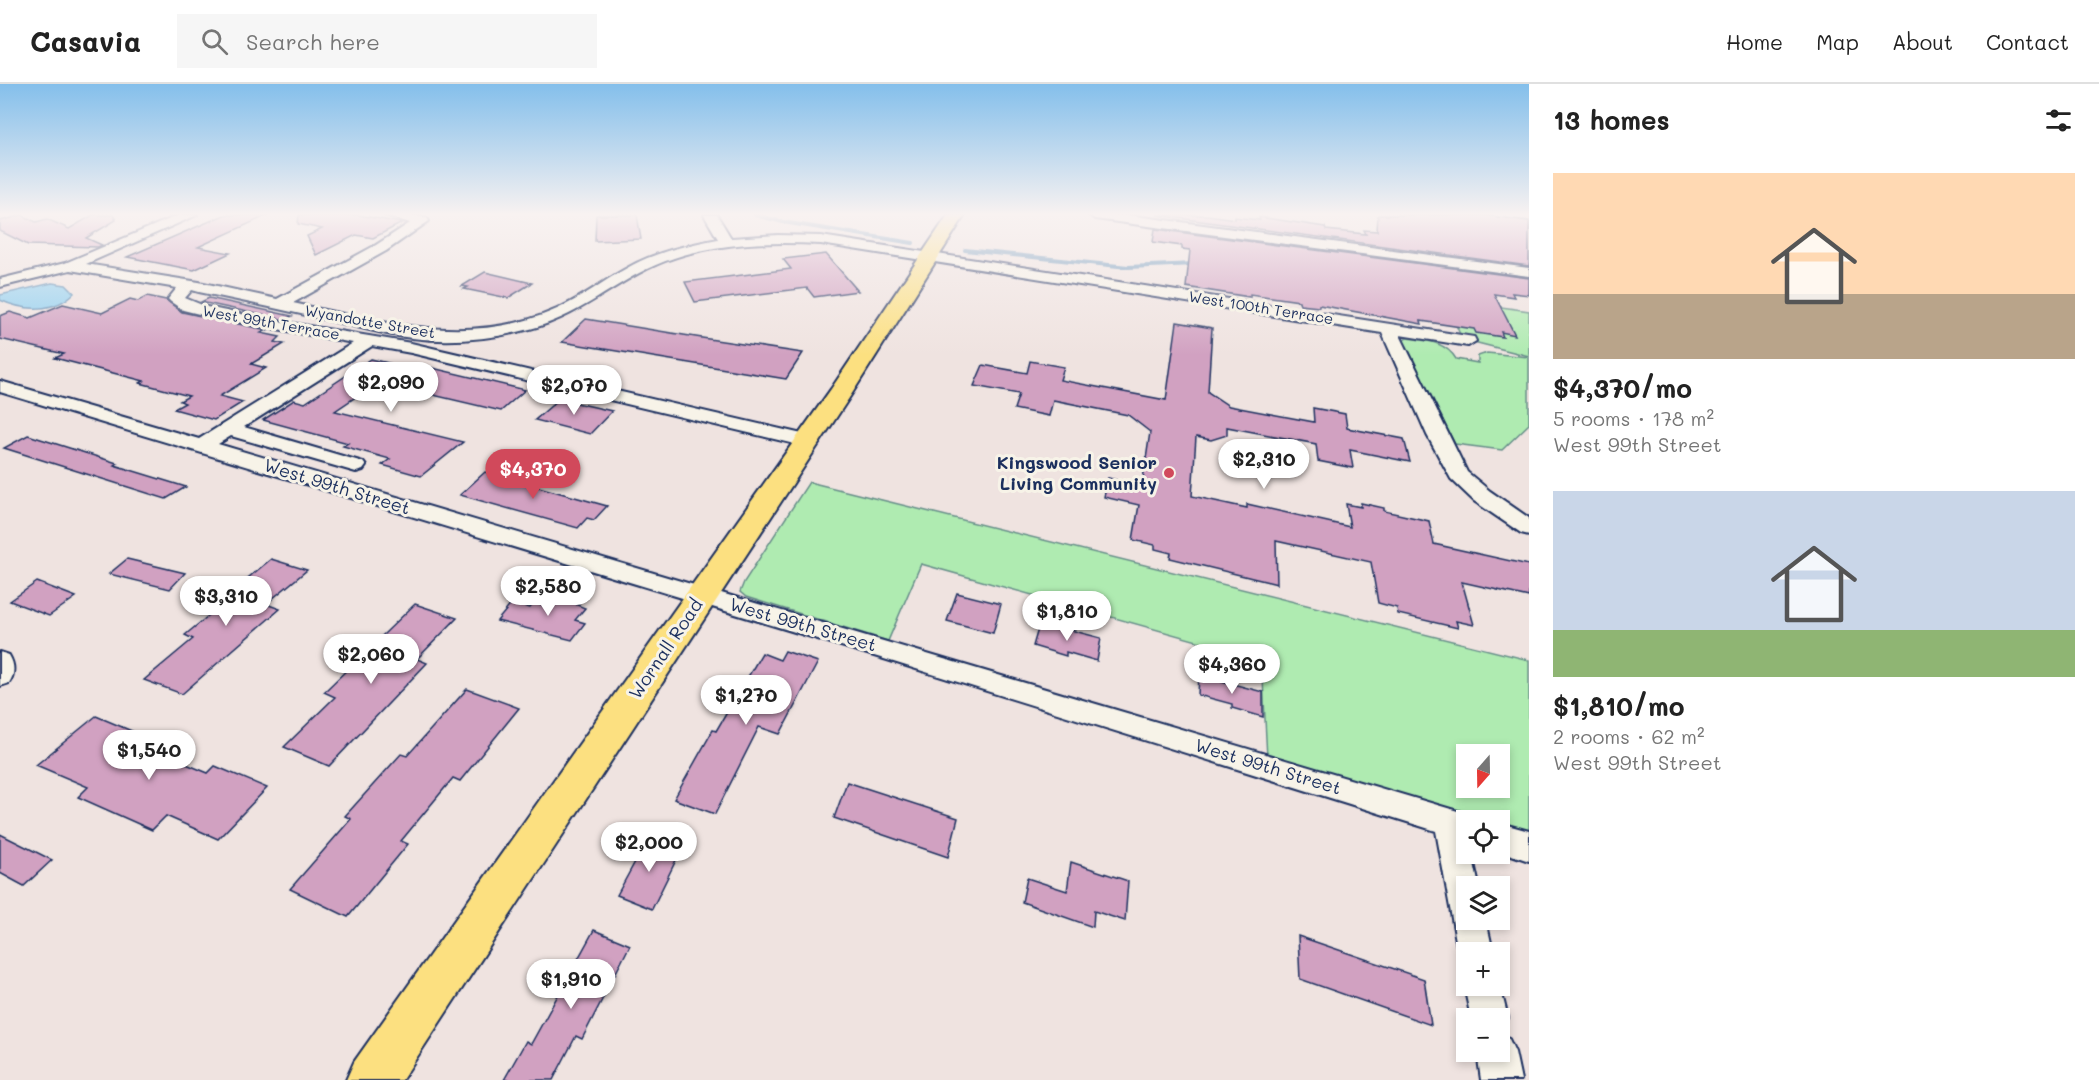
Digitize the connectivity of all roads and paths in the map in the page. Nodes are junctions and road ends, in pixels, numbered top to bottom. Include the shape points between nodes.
1 (81, 261) edge
2 (356, 261) edge
3 (652, 261) edge
4 (927, 261) edge
5 (952, 261) edge
6 (1449, 261) edge
7 (70, 266) junction
8 (1529, 272) edge
9 (0, 283) edge
10 (188, 285) junction
11 (278, 304) junction
12 (1389, 329) junction
13 (370, 340) junction
14 (1468, 341) dead end
15 (0, 386) edge
16 (228, 429) junction
17 (808, 441) junction
18 (201, 446) junction
19 (356, 466) dead end
20 (1529, 528) edge
21 (703, 596) junction
22 (0, 662) edge
23 (0, 676) edge
24 (1456, 824) edge
25 (1510, 840) edge
26 (1529, 846) edge
27 (1498, 1062) edge
28 (372, 1080) edge
29 (1501, 1080) edge

1 - 7 street
2 - 11 street
3 - 11 street, Wyandotte Street via 564,312 489,332 447,336 411,333
4 - 17 main road, Wornall Road
5 - 12 street, West 100th Terrace
6 - 8 street
7 - 9 street
7 - 10 street, Wyandotte Street
10 - 11 street, Wyandotte Street
10 - 13 street, West 99th Terrace via 176,299 192,308 268,325
12 - 14 street, West 100th Terrace
12 - 20 street via 1458,475
13 - 16 street
13 - 17 street, West 99th Terrace
15 - 18 street, West 99th Street
16 - 18 street
16 - 19 street
17 - 21 main road, Wornall Road
18 - 21 street, West 99th Street
21 - 24 street, West 99th Street
21 - 28 main road, Wornall Road
22 - 23 street
25 - 26 street
27 - 29 street

